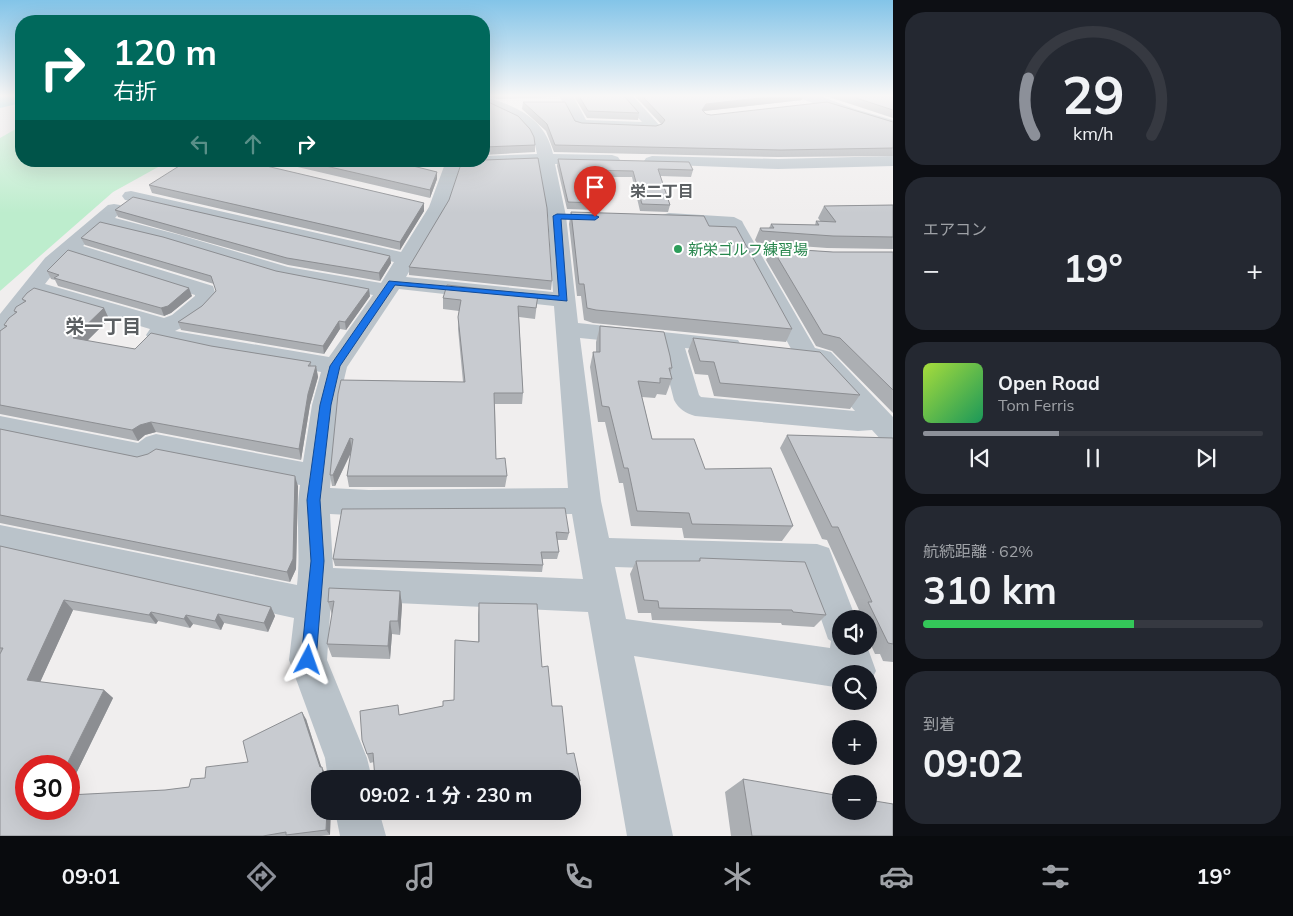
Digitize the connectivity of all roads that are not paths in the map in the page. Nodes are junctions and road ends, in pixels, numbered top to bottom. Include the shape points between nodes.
1 (538, 135) edge
2 (608, 135) edge
3 (546, 159) junction
4 (490, 160) edge
5 (626, 161) junction
6 (893, 161) edge
7 (445, 169) edge
8 (151, 184) edge
9 (131, 196) junction
10 (652, 219) edge
11 (100, 220) junction
12 (68, 248) junction
13 (395, 277) junction
14 (31, 287) junction
15 (564, 300) junction
16 (166, 326) junction
17 (566, 329) junction
18 (0, 331) edge
19 (670, 339) junction
20 (748, 348) edge
21 (777, 351) edge
22 (806, 354) junction
23 (335, 366) junction
24 (0, 426) edge
25 (887, 428) edge
26 (315, 489) junction
27 (586, 501) junction
28 (0, 540) edge
29 (595, 552) junction
30 (314, 594) junction
31 (603, 596) junction
32 (835, 610) edge
33 (611, 635) junction
34 (851, 655) edge
35 (348, 770) edge
36 (359, 820) edge
37 (363, 836) edge
38 (650, 836) edge

1 - 3 street
2 - 5 street
3 - 4 street
3 - 5 street
3 - 15 street via 566,216
5 - 6 street via 778,164
7 - 13 street
8 - 9 street
9 - 11 street
9 - 13 street
10 - 22 street via 732,222 760,252
11 - 12 street
11 - 13 street via 284,273
12 - 14 street
12 - 16 street via 205,291 206,298 180,320
13 - 15 street
13 - 23 street
14 - 16 street
14 - 18 street
15 - 17 street
16 - 23 street via 158,335
17 - 19 street
17 - 27 street
19 - 20 street
19 - 25 street via 686,400 695,406 858,421
21 - 22 street
22 - 25 street via 822,358
23 - 26 street via 325,405
24 - 26 street via 143,454 156,445
26 - 27 street via 369,503
26 - 30 street via 318,561
27 - 29 street
28 - 30 street
29 - 31 street
29 - 32 street via 817,559
30 - 31 street
30 - 35 street via 308,660
31 - 33 street
33 - 34 street via 857,671
33 - 38 street
36 - 37 street

